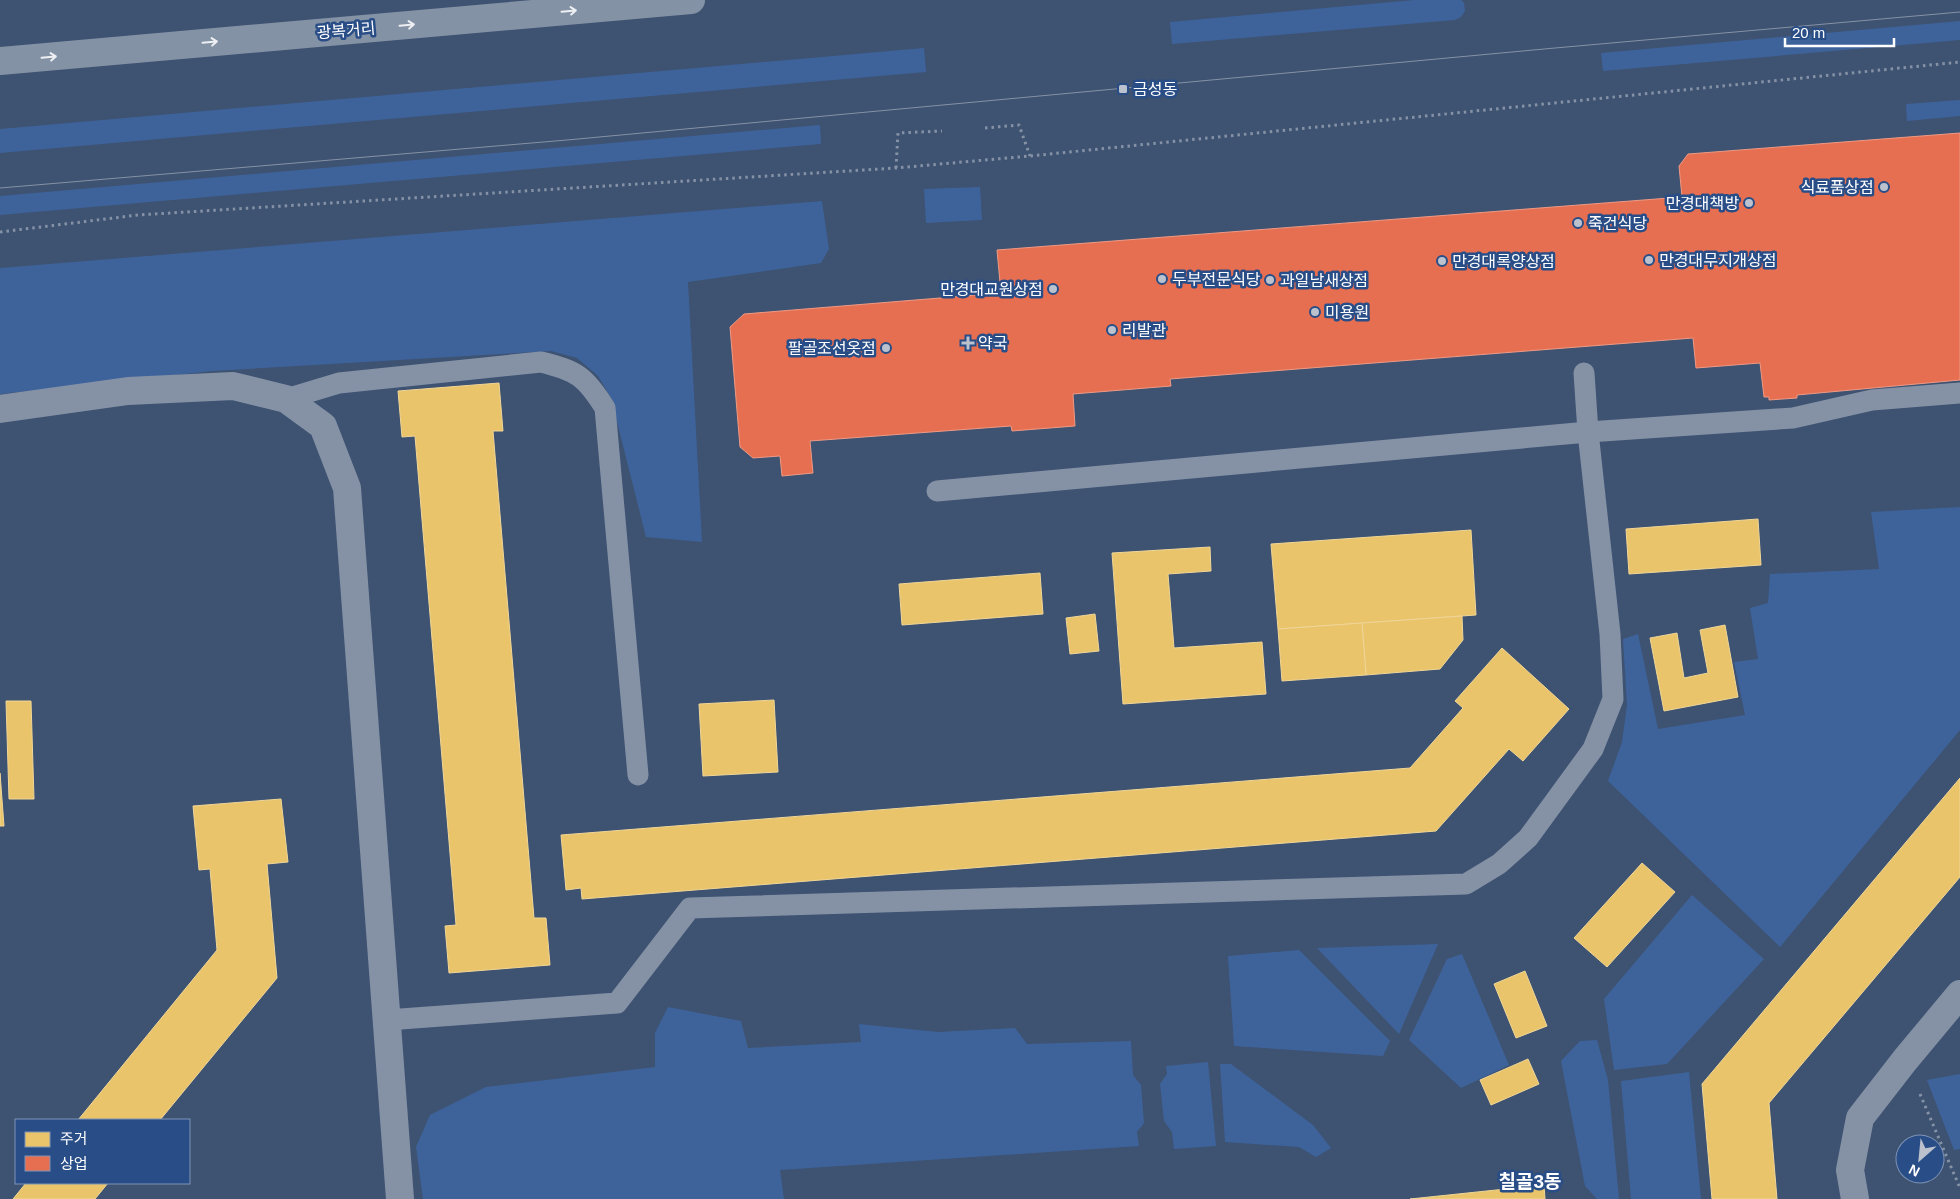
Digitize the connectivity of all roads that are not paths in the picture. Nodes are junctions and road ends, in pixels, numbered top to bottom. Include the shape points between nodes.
1 (691, 0) edge
2 (0, 61) edge
3 (1584, 374) dead end
4 (1960, 393) edge
5 (286, 399) junction
6 (0, 409) edge
7 (1588, 432) junction
8 (937, 491) dead end
9 (638, 776) dead end
10 (1960, 994) edge
11 (387, 1020) junction
12 (400, 1199) edge
13 (1855, 1199) edge

2 -> 1 highway, 광복거리
3 - 7 lane
4 - 7 lane via 1872,400 1793,418
5 - 6 street via 233,386 128,391
5 - 9 lane via 339,383 541,362 569,369 591,386 605,408
5 - 11 street via 322,426 347,488
7 - 8 lane
7 - 11 lane via 1610,634 1613,698 1594,749 1528,838 1499,864 1466,884 690,908 617,1003
10 - 13 street via 1860,1118 1850,1170
11 - 12 street

